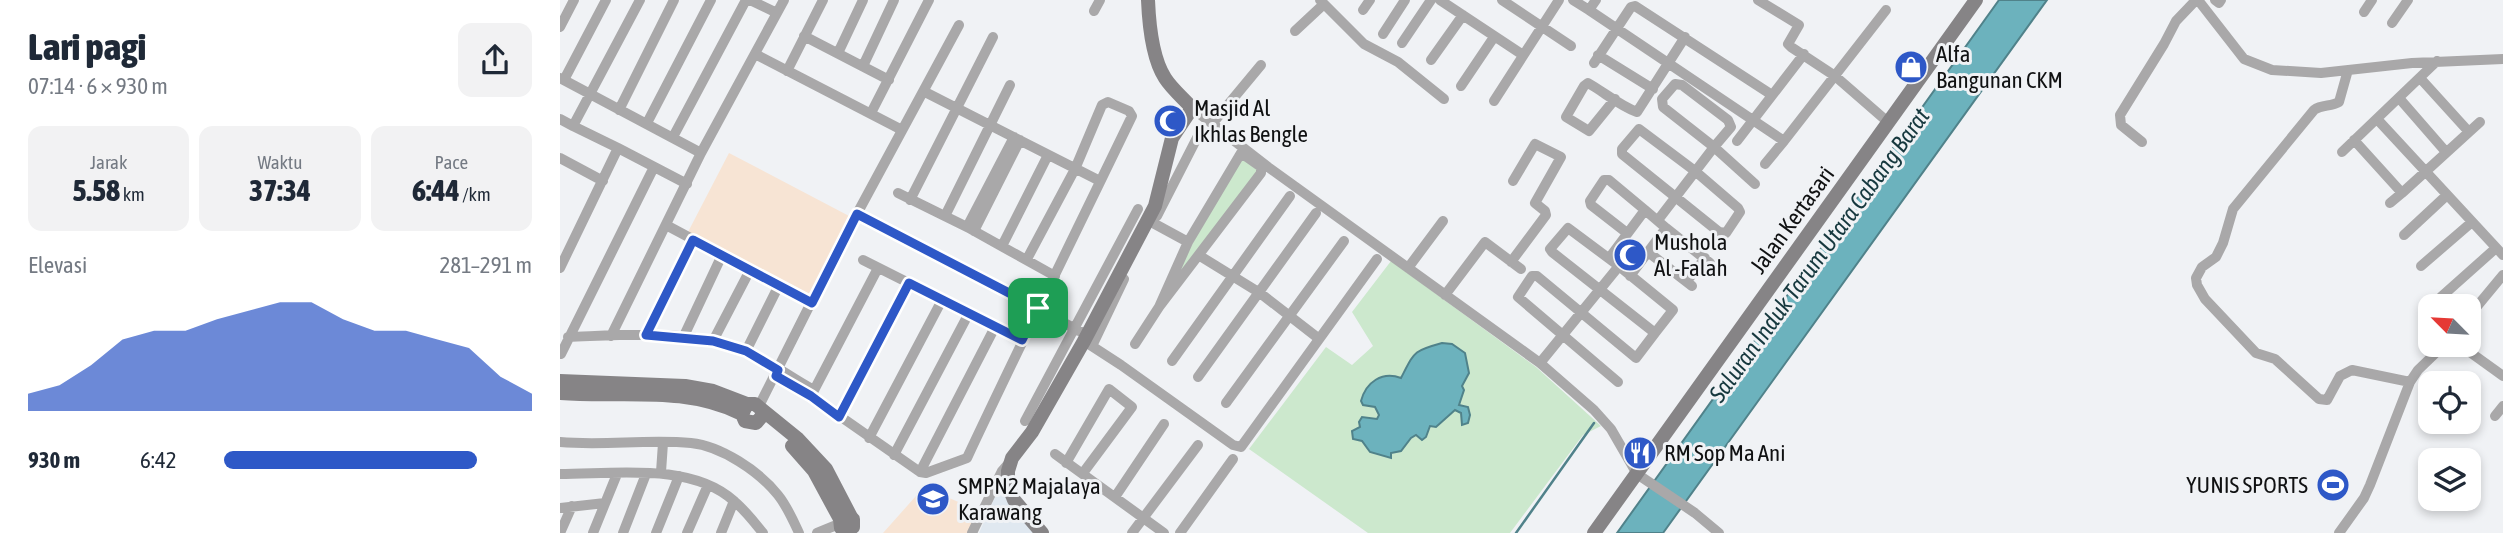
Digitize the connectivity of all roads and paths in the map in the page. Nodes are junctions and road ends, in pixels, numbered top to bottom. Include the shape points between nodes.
1 (573, 0) edge
2 (606, 0) edge
3 (640, 0) edge
4 (674, 0) edge
5 (711, 0) edge
6 (748, 0) edge
7 (784, 0) edge
8 (823, 0) edge
9 (863, 0) edge
10 (894, 0) edge
11 (929, 0) edge
12 (1100, 0) edge
13 (1148, 0) edge
14 (1370, 0) edge
15 (1405, 0) edge
16 (1431, 0) edge
17 (1440, 0) edge
18 (1502, 0) edge
19 (1559, 0) edge
20 (1573, 0) edge
21 (1596, 0) edge
22 (1758, 0) edge
23 (1976, 0) edge
24 (2197, 0) edge
25 (2215, 0) edge
26 (2221, 0) edge
27 (2372, 0) edge
28 (2408, 0) edge
29 (1322, 2) edge
30 (1363, 10) dead end
31 (1589, 10) junction
32 (1886, 10) dead end
33 (1094, 11) dead end
34 (2364, 12) dead end
35 (777, 13) junction
36 (1463, 15) junction
37 (2392, 23) dead end
38 (959, 25) dead end
39 (1541, 26) junction
40 (560, 27) edge
41 (1616, 29) junction
42 (1295, 31) dead end
43 (1383, 34) dead end
44 (804, 36) junction
45 (993, 37) dead end
46 (1494, 37) junction
47 (1685, 37) junction
48 (1402, 43) dead end
49 (1571, 46) dead end
50 (838, 53) junction
51 (755, 54) junction
52 (1804, 54) junction
53 (1523, 55) junction
54 (2503, 59) edge
55 (1432, 60) dead end
56 (2438, 61) junction
57 (1670, 64) junction
58 (1261, 65) dead end
59 (863, 66) junction
60 (2348, 70) junction
61 (787, 71) junction
62 (1835, 76) junction
63 (2420, 78) junction
64 (562, 79) edge
65 (889, 80) junction
66 (1010, 85) dead end
67 (1461, 86) dead end
68 (1653, 89) junction
69 (925, 92) junction
70 (590, 95) junction
71 (1772, 95) junction
72 (2399, 98) junction
73 (1444, 99) dead end
74 (1615, 99) junction
75 (1494, 101) dead end
76 (957, 108) junction
77 (1192, 108) junction
78 (619, 110) junction
79 (871, 113) junction
80 (560, 119) edge
81 (2377, 119) junction
82 (1754, 120) junction
83 (2480, 122) dead end
84 (647, 123) junction
85 (1889, 123) junction
86 (1212, 124) junction
87 (991, 125) junction
88 (573, 126) junction
89 (902, 130) junction
90 (1200, 132) dead end
91 (2469, 132) junction
92 (673, 137) junction
93 (1017, 138) junction
94 (2354, 140) junction
95 (1737, 141) dead end
96 (1784, 141) junction
97 (2142, 142) dead end
98 (1714, 147) junction
99 (618, 148) junction
100 (2342, 152) dead end
101 (2446, 152) junction
102 (701, 153) junction
103 (1048, 155) junction
104 (560, 158) edge
105 (1765, 164) dead end
106 (654, 167) junction
107 (1075, 169) junction
108 (1695, 171) junction
109 (2425, 172) junction
110 (603, 181) junction
111 (1100, 181) junction
112 (1513, 181) dead end
113 (687, 184) junction
114 (1755, 184) dead end
115 (898, 193) dead end
116 (2402, 193) junction
117 (2447, 195) junction
118 (1290, 196) dead end
119 (1675, 196) junction
120 (910, 200) junction
121 (2390, 203) dead end
122 (1138, 209) dead end
123 (1645, 210) junction
124 (1315, 213) dead end
125 (857, 214) junction
126 (945, 216) junction
127 (1443, 220) dead end
128 (2472, 222) junction
129 (1153, 223) junction
130 (1662, 224) junction
131 (666, 225) junction
132 (970, 229) junction
133 (1627, 233) junction
134 (2404, 235) dead end
135 (693, 240) junction
136 (560, 241) edge
137 (1344, 241) dead end
138 (1188, 242) junction
139 (571, 246) junction
140 (1002, 246) junction
141 (1648, 252) junction
142 (2499, 252) edge
143 (722, 255) junction
144 (1200, 256) junction
145 (1610, 257) junction
146 (1027, 259) junction
147 (1377, 259) dead end
148 (863, 260) dead end
149 (1511, 262) junction
150 (1619, 266) junction
151 (2421, 266) dead end
152 (560, 268) edge
153 (878, 268) junction
154 (1408, 268) junction
155 (1521, 269) dead end
156 (750, 270) junction
157 (1233, 275) junction
158 (2503, 275) edge
159 (1055, 276) junction
160 (1630, 276) junction
161 (909, 283) junction
162 (779, 285) junction
163 (1601, 290) junction
164 (1260, 293) junction
165 (2445, 294) edge
166 (1445, 295) junction
167 (939, 298) junction
168 (2482, 300) edge
169 (812, 303) junction
170 (1159, 307) junction
171 (1038, 308) junction
172 (1581, 311) junction
173 (969, 313) junction
174 (1290, 316) junction
175 (995, 327) junction
176 (1655, 334) junction
177 (646, 335) junction
178 (611, 336) junction
179 (1562, 336) junction
180 (568, 337) junction
181 (683, 338) junction
182 (1084, 338) junction
183 (1318, 338) junction
184 (1022, 340) junction
185 (713, 341) junction
186 (1135, 344) dead end
187 (746, 351) junction
188 (561, 354) edge
189 (2432, 357) edge
190 (2477, 357) edge
191 (1172, 361) dead end
192 (1540, 363) junction
193 (777, 373) junction
194 (1198, 376) dead end
195 (2503, 376) edge
196 (560, 380) edge
197 (1618, 382) dead end
198 (2410, 382) junction
199 (674, 390) junction
200 (560, 393) edge
201 (813, 393) junction
202 (1226, 402) dead end
203 (2503, 406) edge
204 (753, 410) junction
205 (2495, 416) dead end
206 (839, 417) junction
207 (1164, 424) dead end
208 (1028, 427) junction
209 (867, 437) junction
210 (560, 442) edge
211 (663, 443) junction
212 (1198, 445) dead end
213 (1055, 454) dead end
214 (894, 455) junction
215 (1012, 458) junction
216 (1233, 459) dead end
217 (1066, 463) junction
218 (661, 472) junction
219 (920, 472) junction
220 (1083, 473) junction
221 (560, 474) edge
222 (617, 474) junction
223 (646, 474) junction
224 (1637, 474) junction
225 (679, 476) junction
226 (708, 485) junction
227 (1115, 497) junction
228 (734, 501) junction
229 (605, 503) junction
230 (572, 506) junction
231 (560, 508) edge
232 (1143, 518) junction
233 (845, 527) edge
234 (754, 528) edge
235 (1714, 528) edge
236 (560, 533) edge
237 (593, 533) edge
238 (623, 533) edge
239 (656, 533) edge
240 (687, 533) edge
241 (721, 533) edge
242 (764, 533) edge
243 (799, 533) edge
244 (817, 533) edge
245 (972, 533) edge
246 (1042, 533) edge
247 (1051, 533) edge
248 (1132, 533) edge
249 (1164, 533) edge
250 (1180, 533) edge
251 (1594, 533) edge
252 (2339, 533) edge

1 - 40 street
2 - 64 street
3 - 70 street
4 - 78 street
5 - 84 street
6 - 35 street
6 - 92 street
7 - 35 street
8 - 44 street
9 - 50 street
10 - 59 street
11 - 65 street
12 - 33 street
13 - 77 street via 1161,70
14 - 30 street
15 - 43 street
16 - 48 street
17 - 36 street
18 - 39 street
19 - 39 street
20 - 31 street
21 - 31 street
22 - 52 street via 1799,25 1788,44
23 - 85 street, Jalan Kertasari
24 - 60 street via 2251,63 2286,72
24 - 97 street via 2176,21 2120,116 2121,125
25 - 26 street
27 - 34 street
28 - 37 street
29 - 42 street
29 - 73 street via 1364,44 1398,62
31 - 41 street
32 - 62 street
35 - 51 street
36 - 46 street
36 - 55 street
38 - 69 street
39 - 49 street
39 - 53 street
41 - 47 street via 1635,6
41 - 57 street
41 - 68 street via 1596,59
44 - 50 street
44 - 61 street
45 - 76 street
46 - 53 street
46 - 67 street
47 - 57 street
47 - 71 street
50 - 59 street
51 - 61 street
51 - 102 street
52 - 62 street
52 - 71 street
53 - 75 street
54 - 56 street
56 - 60 street
56 - 63 street
57 - 68 street
57 - 82 street
58 - 86 street
59 - 65 street
60 - 198 street via 2339,102 2314,110 2233,209 2223,243 2216,257 2202,267 2197,285 2256,352 2275,359 2319,399 2327,400 2340,376 2352,370
61 - 79 street
62 - 85 street
62 - 96 street
63 - 72 street
63 - 91 street
64 - 70 street
65 - 79 street
66 - 87 street
68 - 74 street via 1637,112
69 - 76 street
69 - 89 street
70 - 78 street
70 - 88 street
71 - 82 street
72 - 81 street
72 - 101 street
74 - 74 street via 1589,131 1566,117 1587,83
76 - 87 street
76 - 120 street
77 - 86 street
77 - 182 street via 1172,138 1155,206
78 - 84 street
79 - 89 street
80 - 88 street
81 - 94 street
81 - 109 street
82 - 95 street
82 - 96 street
83 - 91 street
84 - 92 street
85 - 224 street, Jalan Kertasari
86 - 154 street
87 - 93 street
87 - 126 street
88 - 99 street
89 - 125 street
90 - 129 street
91 - 101 street
92 - 102 street
93 - 103 street
93 - 132 street
94 - 100 street
94 - 116 street
96 - 105 street
98 - 98 street via 1731,124 1675,84 1662,99 1663,107
98 - 108 street
98 - 114 street
99 - 106 street
99 - 110 street
101 - 109 street
102 - 113 street
103 - 107 street
103 - 140 street
104 - 110 street
106 - 113 street
106 - 180 street
107 - 111 street
107 - 111 street via 1102,104 1129,111 1132,117
107 - 146 street
108 - 119 street
108 - 119 street via 1738,208 1738,218 1722,234
108 - 119 street via 1636,130 1622,154
109 - 116 street
109 - 117 street
110 - 139 street
111 - 159 street
112 - 149 street via 1534,144 1561,157 1535,203 1546,215
113 - 131 street
115 - 120 street
116 - 121 street
117 - 128 street
117 - 134 street
118 - 157 street
119 - 130 street
120 - 126 street
122 - 182 street
123 - 130 street
123 - 133 street
123 - 133 street via 1604,180 1591,205
124 - 164 street
125 - 169 street
125 - 171 street
126 - 132 street
127 - 154 street
128 - 142 street
128 - 151 street
129 - 138 street
129 - 182 street
130 - 141 street
130 - 141 street via 1707,260 1689,284
131 - 135 street
131 - 178 street
132 - 140 street
133 - 145 street
135 - 143 street
135 - 177 street
136 - 139 street
137 - 174 street
138 - 144 street via 1239,155 1261,167
138 - 170 street
139 - 152 street
140 - 146 street
141 - 160 street
142 - 165 street
143 - 156 street
143 - 181 street
144 - 157 street
144 - 170 street
145 - 150 street
145 - 163 street via 1568,228 1550,249
146 - 159 street
147 - 183 street
148 - 153 street
149 - 155 street
149 - 166 street via 1485,242
150 - 160 street
150 - 163 street
153 - 161 street
153 - 201 street
154 - 166 street
156 - 162 street
156 - 185 street
157 - 164 street
157 - 191 street
158 - 168 street
159 - 171 street
160 - 176 street via 1673,310
161 - 167 street
161 - 206 street
162 - 169 street
162 - 187 street
163 - 172 street
163 - 176 street
164 - 174 street
164 - 194 street
166 - 192 street
167 - 173 street
167 - 209 street
169 - 193 street
170 - 186 street
171 - 182 street
171 - 184 street
172 - 176 street via 1634,359
172 - 179 street
172 - 179 street via 1532,276 1519,300
173 - 175 street
173 - 214 street
174 - 183 street
174 - 202 street
175 - 184 street
175 - 219 street
177 - 178 street
177 - 181 street
178 - 180 street
179 - 192 street
179 - 197 street
180 - 188 street
181 - 185 street
182 - 183 street via 1237,448
182 - 208 street
184 - 219 street via 967,457
185 - 187 street
187 - 193 street
189 - 198 street
190 - 195 street
192 - 224 street via 1611,429
193 - 201 street
193 - 204 street
196 - 199 street
198 - 252 street via 2364,498
199 - 200 street
199 - 204 street
201 - 206 street
203 - 205 street
204 - 233 street via 798,439 826,469
206 - 209 street
207 - 227 street
208 - 215 street
208 - 247 street via 1015,475 1018,489
209 - 214 street
210 - 211 street
211 - 218 street
211 - 243 street via 692,443 729,456 779,496
212 - 232 street
213 - 217 street
214 - 219 street
215 - 245 street
215 - 246 street via 1008,485 1014,500
216 - 250 street
217 - 220 street
217 - 220 street via 1109,389 1132,407
218 - 223 street
218 - 225 street
220 - 227 street
221 - 222 street
222 - 223 street
222 - 229 street
223 - 238 street
224 - 235 street
224 - 251 street, Jalan Kertasari
225 - 226 street
225 - 239 street
226 - 228 street
226 - 240 street
227 - 232 street
228 - 234 street
228 - 241 street
229 - 230 street
229 - 237 street
230 - 231 street
230 - 236 street
232 - 248 street
232 - 249 street
233 - 244 street
234 - 242 street

